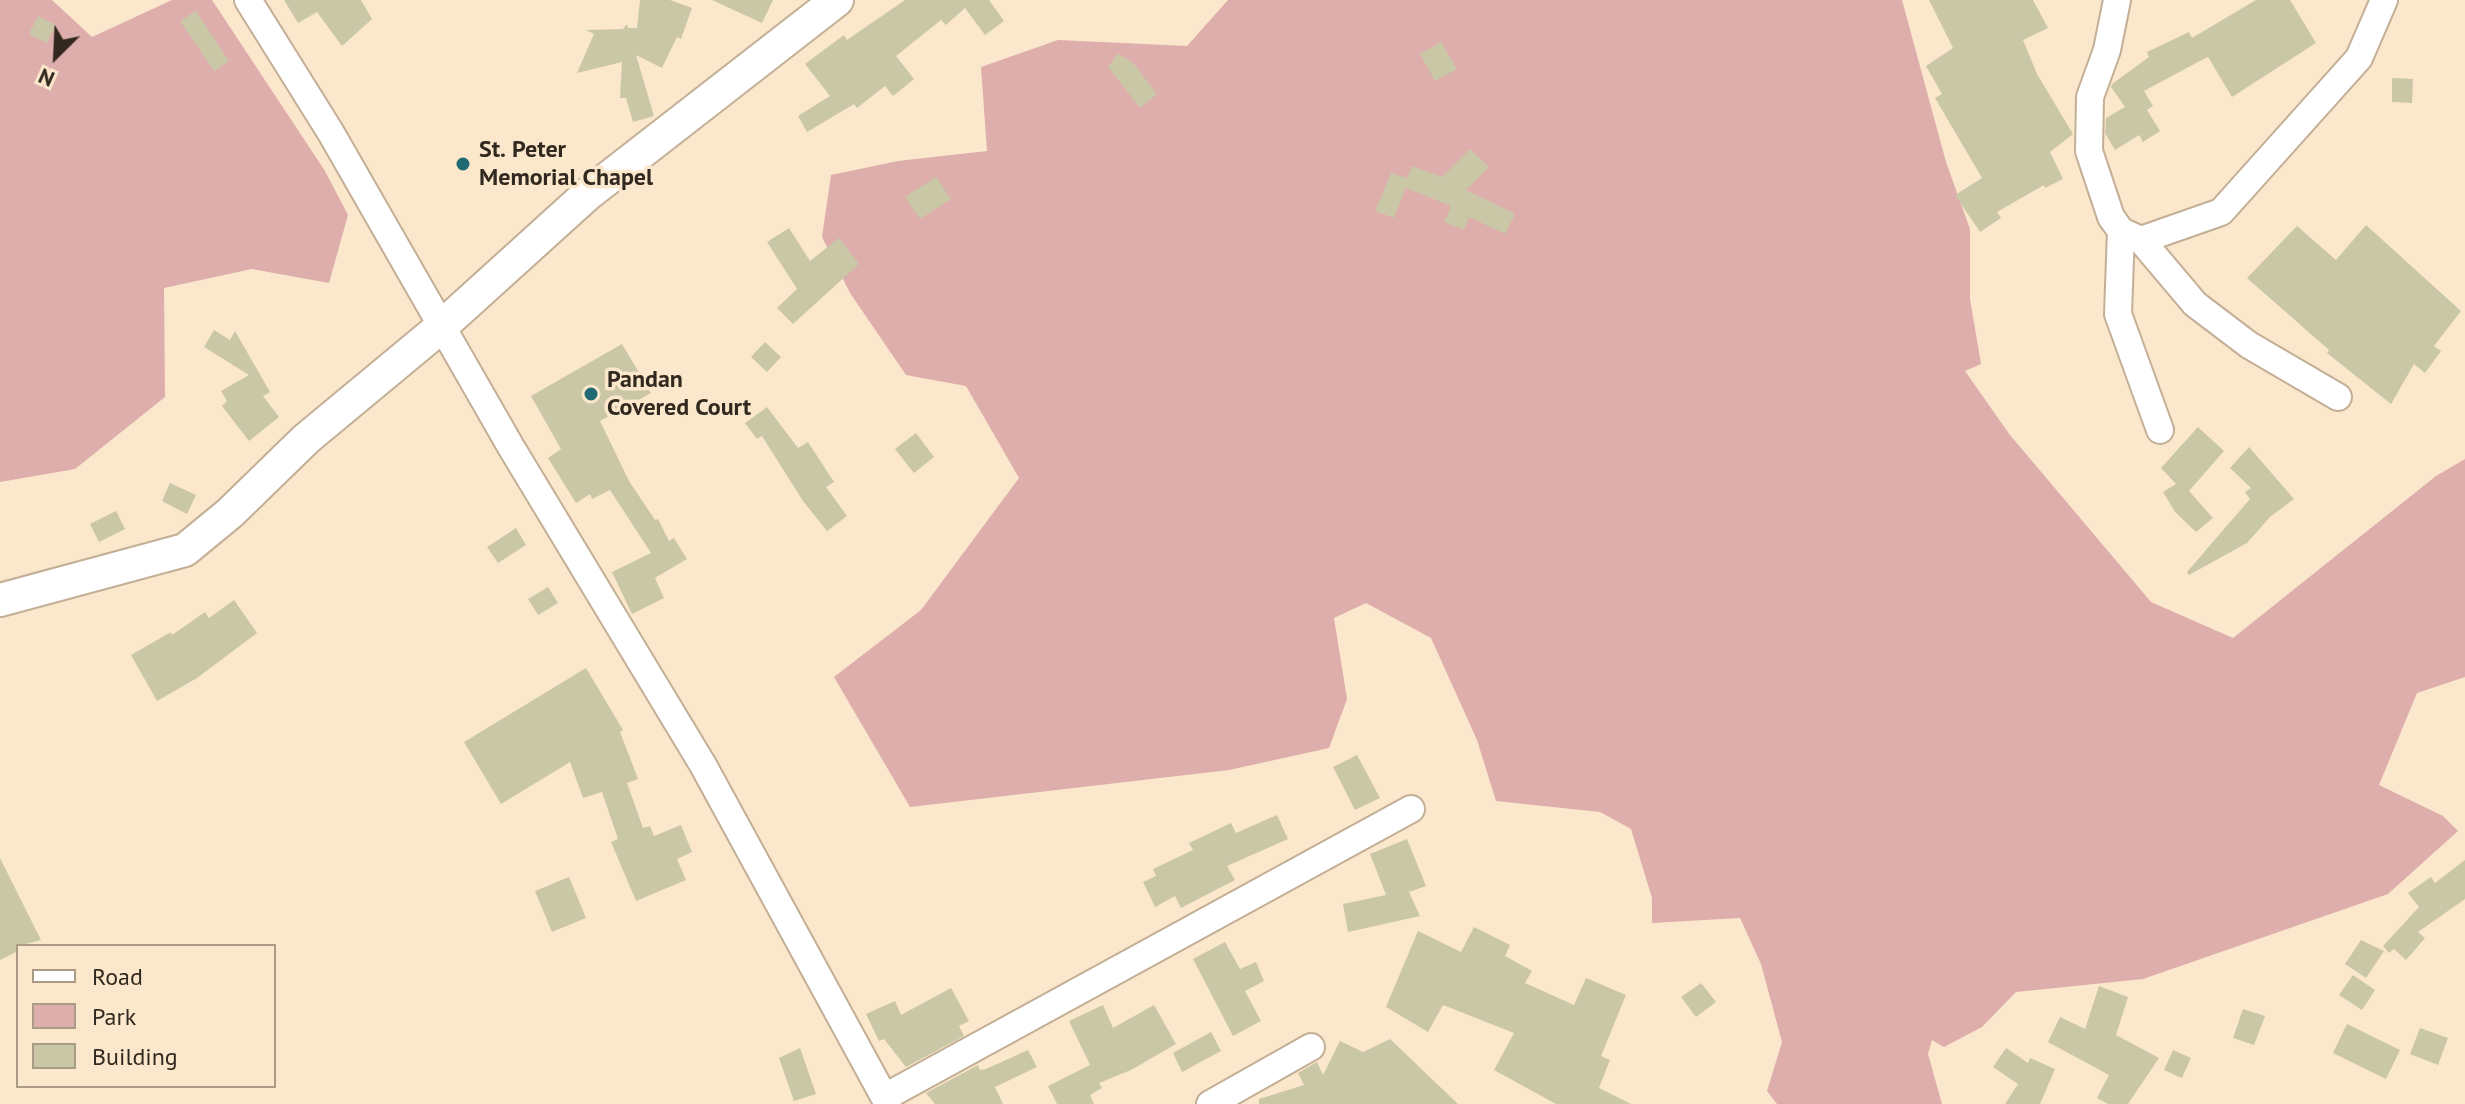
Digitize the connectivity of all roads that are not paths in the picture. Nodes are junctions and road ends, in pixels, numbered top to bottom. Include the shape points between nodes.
1 (248, 0) edge
2 (837, 0) edge
3 (2117, 0) edge
4 (2384, 0) edge
5 (2131, 236) junction
6 (441, 327) junction
7 (2338, 397) dead end
8 (2160, 430) dead end
9 (0, 600) edge
10 (1411, 809) dead end
11 (1311, 1047) dead end
12 (887, 1100) edge
13 (1210, 1104) edge

1 - 6 street
2 - 6 main road via 589,193
3 - 5 street via 2090,97 2089,151 2111,217
4 - 5 street via 2359,58 2221,212
5 - 7 street via 2195,304 2249,345
5 - 8 street via 2118,314
6 - 9 main road via 306,439 185,550
6 - 12 street via 703,765
10 - 12 street
11 - 13 street

